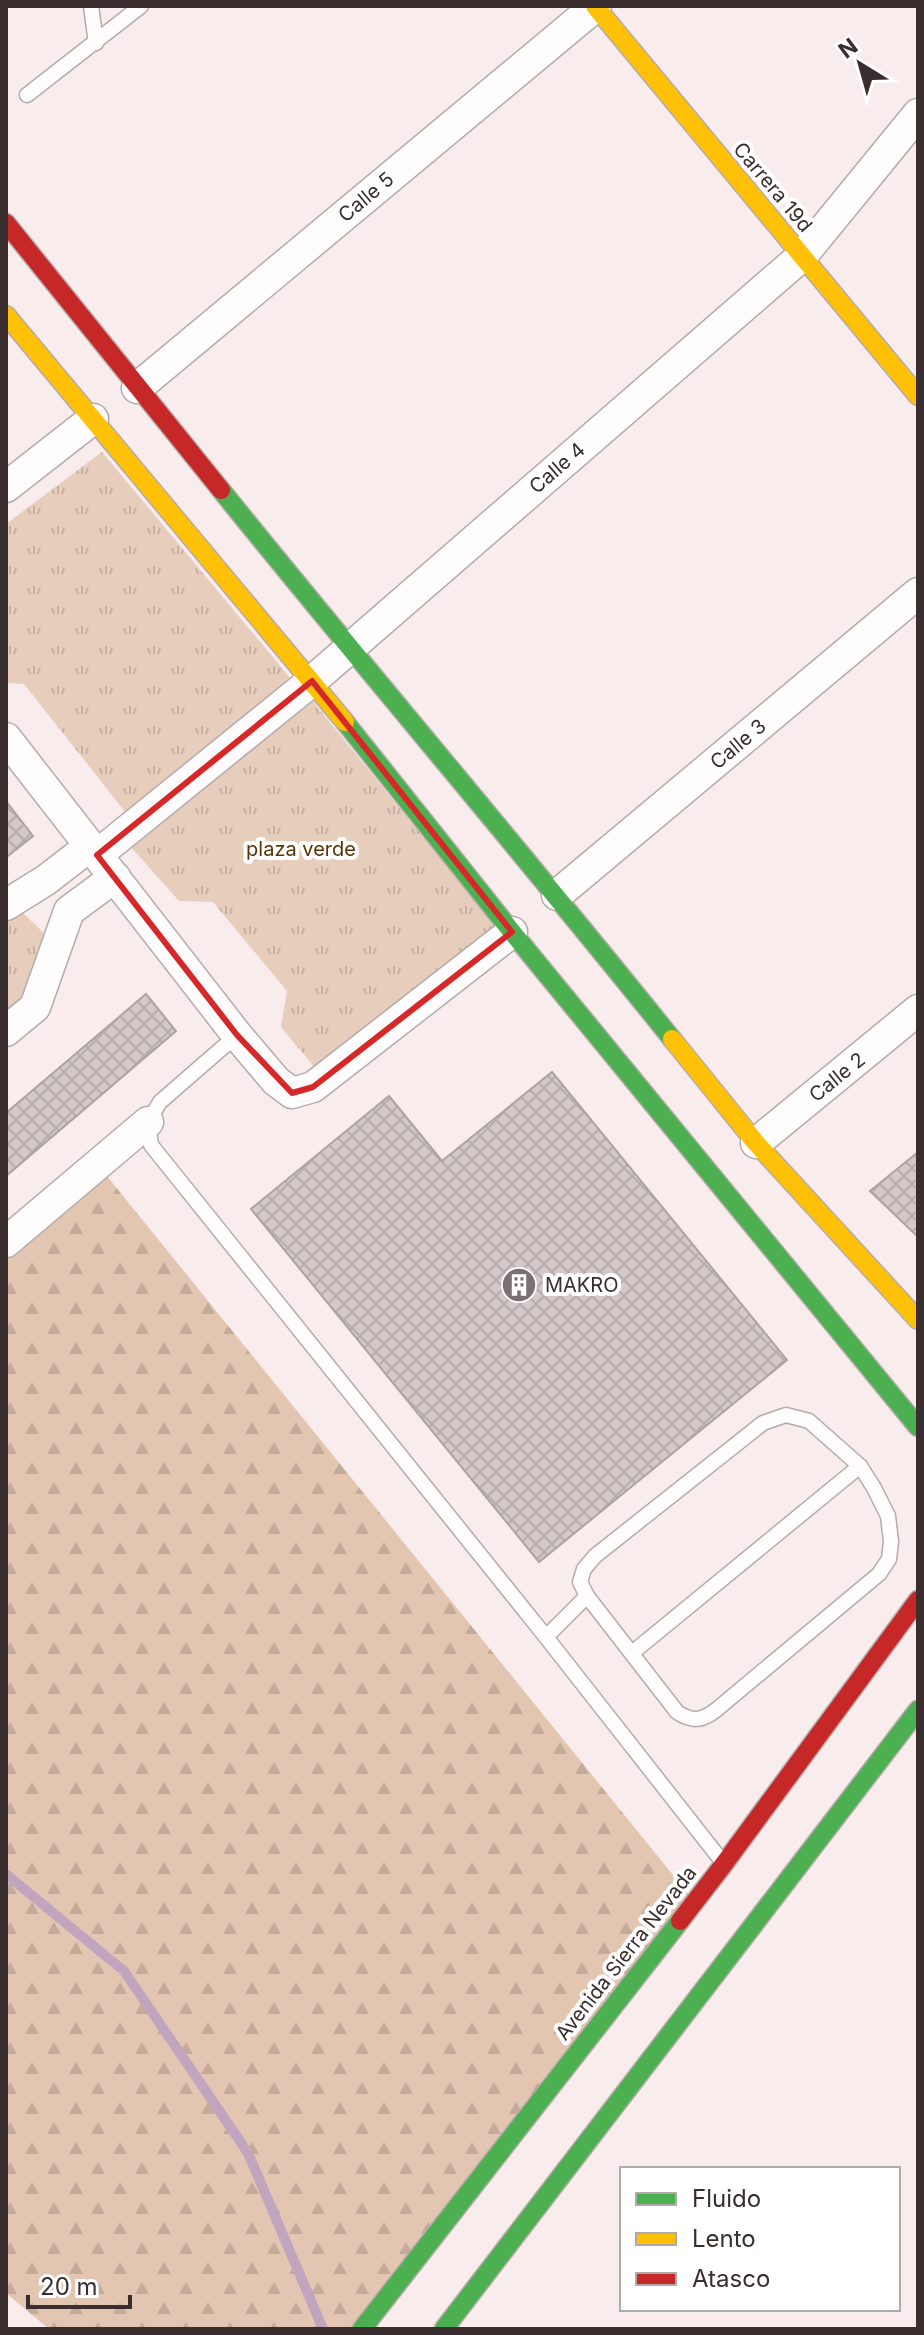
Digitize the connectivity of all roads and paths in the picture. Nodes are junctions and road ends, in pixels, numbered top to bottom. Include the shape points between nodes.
1 (91, 6) edge
2 (141, 6) edge
3 (596, 6) edge
4 (96, 43) junction
5 (27, 95) dead end
6 (918, 114) edge
7 (6, 223) edge
8 (802, 256) junction
9 (6, 315) edge
10 (137, 388) junction
11 (918, 396) edge
12 (93, 419) junction
13 (6, 487) edge
14 (918, 593) edge
15 (349, 649) junction
16 (312, 681) junction
17 (6, 738) edge
18 (101, 859) junction
19 (557, 895) junction
20 (6, 905) edge
21 (512, 932) junction
22 (918, 1010) edge
23 (6, 1031) edge
24 (237, 1035) junction
25 (148, 1122) junction
26 (756, 1143) junction
27 (6, 1242) edge
28 (918, 1320) edge
29 (918, 1427) edge
30 (860, 1466) junction
31 (587, 1596) junction
32 (918, 1600) edge
33 (546, 1637) junction
34 (632, 1653) junction
35 (918, 1710) edge
36 (724, 1864) junction
37 (362, 2329) edge
38 (444, 2329) edge

1 - 4 lane
2 - 4 lane
3 - 8 main road, Carrera 19d
3 - 10 street, Calle 5
4 - 5 lane
6 - 8 street, Calle 4
7 - 10 main road
8 - 11 main road, Carrera 19d
8 - 15 street, Calle 4
9 - 12 main road
10 - 15 main road
12 - 13 street
12 - 16 main road
14 - 19 street, Calle 3
15 - 16 street, Calle 4
15 - 19 main road
16 - 18 street, Calle 4
16 - 21 main road
17 - 18 street
18 - 20 street via 46,880
18 - 23 street via 69,911 35,1007
18 - 24 street
19 - 26 main road
21 - 24 street via 313,1087 292,1093
21 - 29 main road
22 - 26 street, Calle 2
24 - 25 lane via 160,1102
25 - 27 street
25 - 33 lane via 151,1145
26 - 28 main road
30 - 31 lane via 809,1421 786,1415 763,1423 595,1556 580,1582
30 - 34 lane
30 - 34 lane via 888,1516 889,1559 879,1574 716,1710 695,1720 677,1712
31 - 33 lane
31 - 34 lane
32 - 36 main road, Avenida Sierra Nevada
33 - 36 lane
35 - 38 main road
36 - 37 main road, Avenida Sierra Nevada

